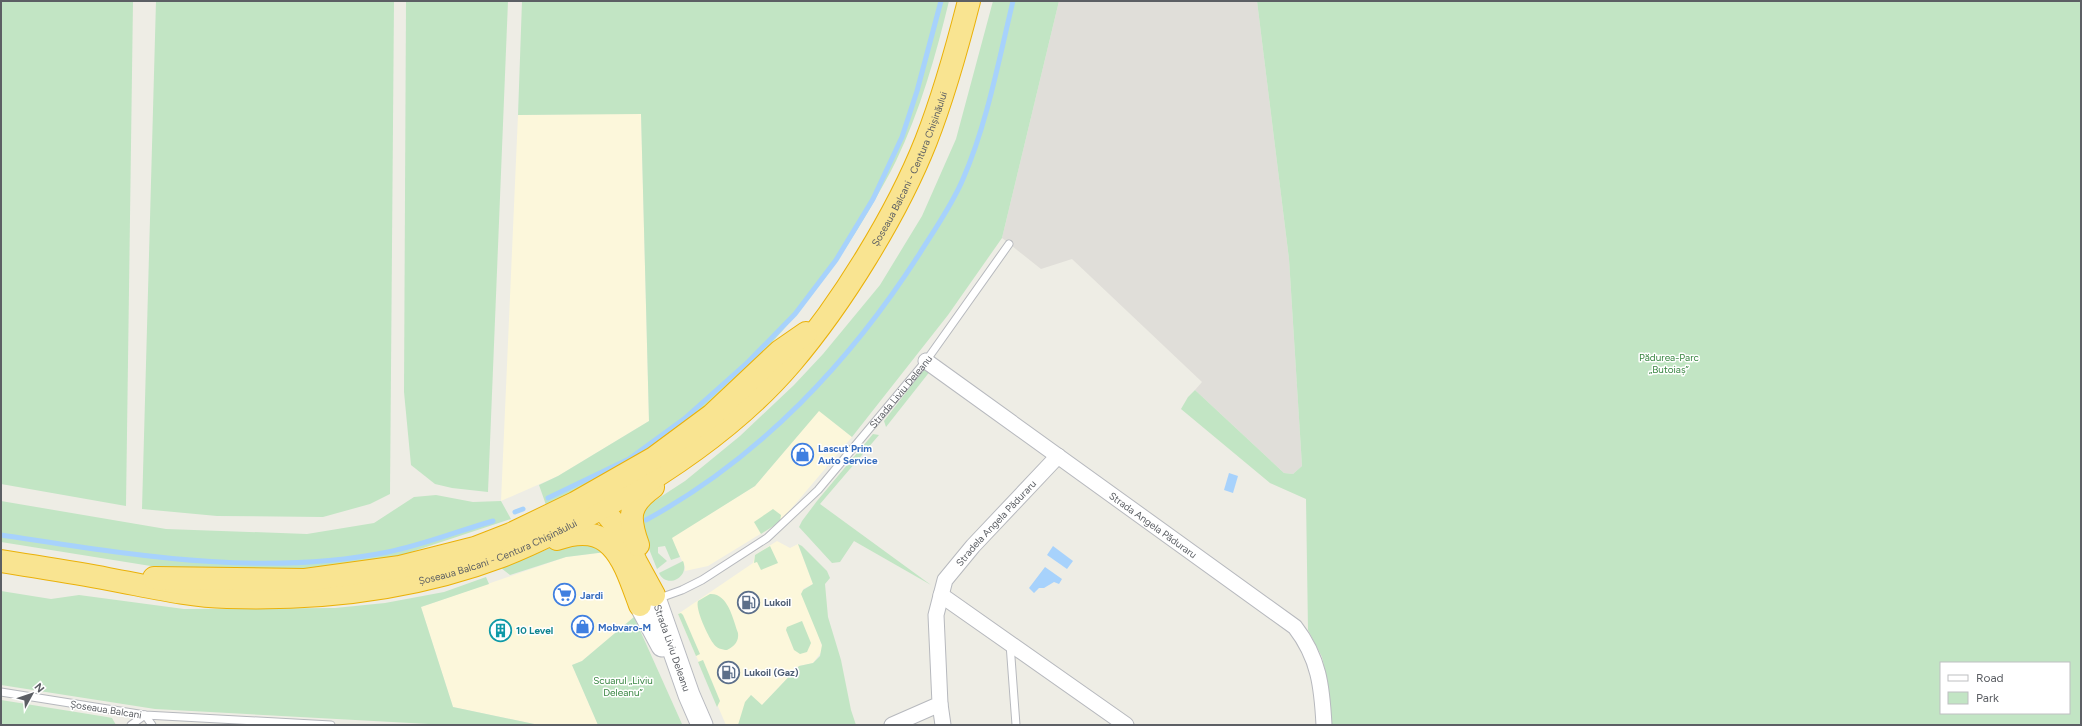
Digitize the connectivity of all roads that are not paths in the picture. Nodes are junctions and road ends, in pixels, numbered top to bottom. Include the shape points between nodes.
1 (969, 1) edge
2 (1009, 244) dead end
3 (822, 323) junction
4 (926, 361) junction
5 (1058, 456) junction
6 (606, 509) junction
7 (1, 561) edge
8 (102, 578) junction
9 (941, 595) junction
10 (302, 596) junction
11 (646, 598) junction
12 (1010, 644) junction
13 (1, 692) edge
14 (940, 704) junction
15 (145, 715) junction
16 (131, 725) edge
17 (152, 725) edge
18 (331, 725) edge
19 (702, 725) edge
20 (892, 725) edge
21 (943, 725) edge
22 (1016, 725) edge
23 (1126, 725) edge
24 (1324, 725) edge

1 - 3 highway, Șoseaua Balcani - Centura Chișinăului via 942,96 925,143 882,228
2 - 4 lane, Strada Liviu Deleanu
3 - 6 highway via 698,437 616,491
3 - 8 highway, Șoseaua Balcani - Centura Chișinăului via 780,351 712,415 654,458 575,504 475,548 400,567 305,580
3 - 11 highway via 798,366 761,404 705,452 653,487 636,502 631,519
4 - 5 street, Strada Angela Păduraru
4 - 11 lane, Strada Liviu Deleanu via 818,490 786,522 767,538 702,580 668,596
5 - 9 street, Stradela Angela Păduraru via 954,568 945,580
5 - 24 street, Strada Angela Păduraru via 1295,627 1305,640 1317,667 1322,687
6 - 8 highway via 589,506 527,535 475,555 366,582 250,590 188,587
6 - 10 highway, Șoseaua Balcani - Centura Chișinăului via 525,546 453,572 385,587
6 - 11 highway via 625,560
7 - 8 highway, Șoseaua Balcani - Centura Chișinăului
8 - 10 highway, Șoseaua Balcani - Centura Chișinăului via 189,594 226,597
9 - 12 street
9 - 14 street, Stradela Angela Păduraru via 936,615
10 - 11 highway via 366,596 464,576 574,533 593,534 612,546
11 - 19 main road, Strada Liviu Deleanu
12 - 22 lane
12 - 23 street
13 - 15 lane, Șoseaua Balcani
14 - 20 street
14 - 21 street
15 - 16 lane
15 - 17 lane
15 - 18 lane, Șoseaua Balcani

